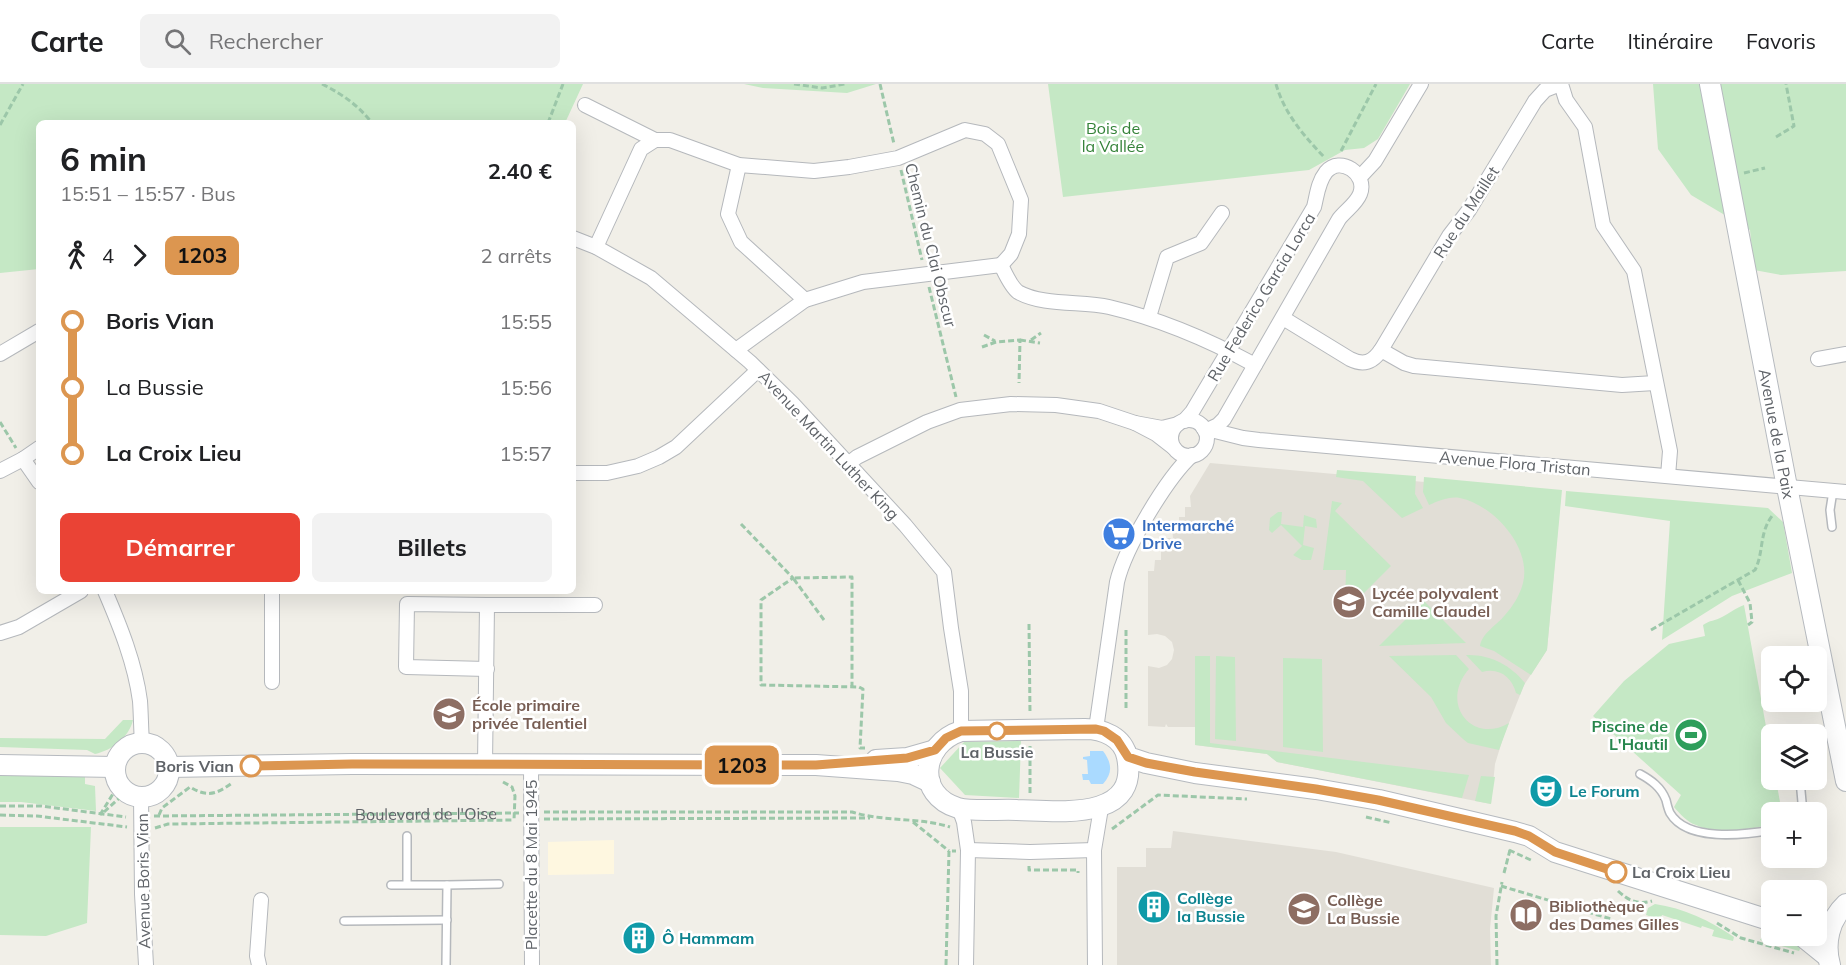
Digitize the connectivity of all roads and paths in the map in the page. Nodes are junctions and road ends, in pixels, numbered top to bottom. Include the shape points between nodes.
1 (23, 84) edge
2 (322, 84) edge
3 (563, 84) edge
4 (794, 84) edge
5 (845, 84) edge
6 (880, 84) edge
7 (1276, 84) edge
8 (1376, 84) edge
9 (1420, 84) edge
10 (1561, 84) edge
11 (1710, 84) edge
12 (1786, 84) edge
13 (585, 105) dead end
14 (370, 120) edge
15 (549, 120) edge
16 (0, 125) edge
17 (1776, 137) dead end
18 (655, 140) junction
19 (898, 158) junction
20 (739, 165) junction
21 (1334, 166) junction
22 (1765, 168) dead end
23 (1749, 172) dead end
24 (1360, 177) junction
25 (1222, 213) dead end
26 (576, 239) edge
27 (596, 247) junction
28 (1001, 265) junction
29 (925, 274) junction
30 (805, 300) junction
31 (1149, 317) junction
32 (1283, 318) junction
33 (1041, 333) dead end
34 (36, 334) edge
35 (984, 335) dead end
36 (1020, 340) junction
37 (1031, 340) junction
38 (996, 342) junction
39 (1040, 342) dead end
40 (982, 346) dead end
41 (736, 350) junction
42 (1382, 350) junction
43 (1229, 351) junction
44 (0, 354) edge
45 (1846, 354) edge
46 (1818, 359) dead end
47 (1255, 365) junction
48 (758, 370) junction
49 (1019, 383) dead end
50 (1655, 383) junction
51 (960, 410) junction
52 (1224, 418) junction
53 (0, 422) edge
54 (1136, 423) junction
55 (1181, 423) junction
56 (1206, 429) junction
57 (1240, 438) junction
58 (1204, 446) junction
59 (1175, 449) junction
60 (36, 450) edge
61 (1192, 455) junction
62 (23, 459) junction
63 (847, 465) junction
64 (0, 471) edge
65 (576, 473) edge
66 (1175, 473) junction
67 (1668, 476) junction
68 (36, 478) edge
69 (1787, 488) junction
70 (1839, 492) edge
71 (1772, 516) dead end
72 (741, 524) dead end
73 (1832, 527) dead end
74 (793, 578) junction
75 (1738, 580) junction
76 (76, 594) edge
77 (106, 594) edge
78 (272, 594) edge
79 (595, 604) dead end
80 (487, 605) junction
81 (824, 620) dead end
82 (1029, 624) dead end
83 (1748, 625) dead end
84 (1126, 626) dead end
85 (1651, 630) dead end
86 (0, 633) edge
87 (487, 669) junction
88 (272, 682) dead end
89 (852, 686) junction
90 (1126, 708) dead end
91 (1030, 721) dead end
92 (1096, 729) junction
93 (961, 731) junction
94 (1030, 738) dead end
95 (142, 743) junction
96 (871, 748) dead end
97 (935, 750) junction
98 (1127, 754) junction
99 (531, 764) junction
100 (0, 765) edge
101 (816, 765) junction
102 (169, 767) junction
103 (490, 772) junction
104 (1195, 772) junction
105 (1640, 774) dead end
106 (239, 778) dead end
107 (930, 782) junction
108 (1846, 782) edge
109 (125, 785) junction
110 (1125, 786) junction
111 (1254, 799) dead end
112 (1030, 800) dead end
113 (0, 806) edge
114 (1101, 807) junction
115 (959, 808) junction
116 (514, 813) junction
117 (0, 815) edge
118 (100, 815) junction
119 (1356, 815) dead end
120 (159, 816) junction
121 (530, 817) junction
122 (873, 818) junction
123 (514, 820) junction
124 (911, 820) junction
125 (138, 823) junction
126 (1400, 824) dead end
127 (1102, 829) dead end
128 (958, 830) dead end
129 (1761, 831) edge
130 (407, 836) dead end
131 (1498, 848) dead end
132 (968, 850) junction
133 (1094, 850) junction
134 (1509, 850) junction
135 (949, 851) junction
136 (1539, 863) dead end
137 (1029, 870) dead end
138 (1504, 873) dead end
139 (1078, 882) dead end
140 (407, 884) junction
141 (499, 884) dead end
142 (391, 885) dead end
143 (447, 885) junction
144 (1614, 888) dead end
145 (261, 900) dead end
146 (1657, 900) dead end
147 (1842, 908) edge
148 (1827, 916) edge
149 (1761, 918) edge
150 (447, 920) junction
151 (1611, 920) dead end
152 (344, 921) dead end
153 (1714, 921) dead end
154 (1761, 941) edge
155 (1800, 946) edge
156 (1829, 961) edge
157 (146, 965) edge
158 (259, 965) edge
159 (446, 965) edge
160 (532, 965) edge
161 (946, 965) edge
162 (966, 965) edge
163 (1095, 965) edge
164 (1497, 965) edge

1 - 16 path
2 - 14 path via 360,108
3 - 15 path
4 - 5 path via 822,88
6 - 19 path, Chemin du Clai Obscur
7 - 21 path via 1300,131
8 - 21 path
9 - 24 street, Rue Federico Garcia Lorca via 1375,161
10 - 42 street, Rue du Maillet via 1545,90 1535,101
10 - 50 street, Rue du Maillet via 1566,100 1585,127 1603,225 1634,271
11 - 69 main road, Avenue de la Paix
12 - 17 path via 1794,126
13 - 18 street
18 - 20 street via 670,140
18 - 27 street via 641,149
19 - 20 street via 814,171
19 - 28 street via 965,130 986,134 998,144 1021,200 1018,234 1011,254
19 - 29 path, Chemin du Clai Obscur
20 - 30 street via 728,214 741,242
21 - 24 street via 1347,167
21 - 43 street, Rue Federico Garcia Lorca via 1320,181 1314,207
22 - 23 path
24 - 32 street, Rue Federico Garcia Lorca via 1358,198 1340,219
25 - 31 street via 1201,243 1167,257
26 - 27 street, Avenue Martin Luther King
27 - 41 street, Avenue Martin Luther King via 651,278
28 - 29 street
28 - 31 street via 1016,291 1035,299 1107,307
29 - 30 street via 862,282
29 - 51 path, Chemin du Clai Obscur
30 - 41 street
31 - 43 street
32 - 42 street via 1355,362 1372,361
32 - 47 street, Rue Federico Garcia Lorca
33 - 37 path
34 - 44 street
35 - 38 path
36 - 37 path
36 - 38 path
36 - 49 path
37 - 39 path
38 - 40 path
41 - 48 street, Avenue Martin Luther King
42 - 50 street via 1414,366 1622,385
43 - 47 street
43 - 55 street, Rue Federico Garcia Lorca via 1192,412
45 - 46 street
47 - 52 street, Rue Federico Garcia Lorca
48 - 63 street, Avenue Martin Luther King
48 - 65 street via 676,447 659,457 606,473
50 - 67 street, Rue du Maillet via 1670,451
51 - 54 street via 1011,404 1056,405 1099,411
51 - 63 street via 927,422
52 - 56 street, Rue Federico Garcia Lorca
52 - 57 street via 1227,427
53 - 62 path
54 - 55 street via 1162,428
54 - 59 street
55 - 56 street via 1195,421
55 - 59 street via 1171,436
56 - 57 street
56 - 58 street
57 - 58 street
57 - 67 street, Avenue Flora Tristan
58 - 61 street
59 - 61 street
59 - 66 street
60 - 62 street
61 - 66 street
62 - 64 street
62 - 68 street
63 - 93 street, Avenue Martin Luther King via 944,572 961,691
66 - 92 street via 1120,569
67 - 69 street, Avenue Flora Tristan
69 - 70 street, Avenue Flora Tristan
69 - 108 main road, Avenue de la Paix
70 - 73 lane via 1830,510
71 - 75 path via 1765,526 1755,570
72 - 74 path
74 - 81 path
74 - 89 path via 852,577
74 - 89 path via 762,600 761,685
75 - 83 path via 1750,603 1752,622
75 - 85 path
76 - 86 street via 19,627
77 - 95 street via 136,678
78 - 88 street
79 - 80 street
80 - 87 street
80 - 87 street via 407,603 406,667
82 - 91 path
84 - 90 path
87 - 103 street
89 - 96 path via 863,689 860,748
92 - 93 main road
92 - 98 main road via 1117,740
93 - 97 main road via 946,738
94 - 112 path
95 - 102 main road via 158,749
95 - 109 main road via 124,750 118,758
97 - 101 main road via 907,758
97 - 107 main road via 929,765
98 - 104 main road via 1146,763
98 - 110 main road
99 - 101 main road
99 - 103 main road
99 - 121 street, Placette du 8 Mai 1945
100 - 109 main road
101 - 107 main road via 898,771
102 - 103 main road via 352,764
102 - 109 main road via 163,787 154,794
103 - 116 path via 512,787
104 - 110 main road via 1143,778
104 - 149 main road via 1378,800 1515,831 1555,852
105 - 129 lane via 1654,782 1671,814 1695,831
106 - 120 path via 213,793 202,794 190,787 162,808
107 - 115 main road via 940,797
109 - 118 path
109 - 118 path
109 - 125 street, Avenue Boris Vian
110 - 114 main road via 1115,799
111 - 127 path via 1158,795 1112,829
113 - 118 path, Boulevard de l'Oise via 41,806
114 - 115 main road
114 - 133 street
115 - 132 street
116 - 120 path, Boulevard de l'Oise
116 - 121 path, Boulevard de l'Oise
116 - 123 path
117 - 125 path, Boulevard de l'Oise
118 - 125 path, Boulevard de l'Oise
119 - 126 path
120 - 123 path, Boulevard de l'Oise via 153,828 168,824
120 - 125 path, Boulevard de l'Oise
121 - 122 path, Boulevard de l'Oise
121 - 122 path, Boulevard de l'Oise via 852,812
121 - 123 path, Boulevard de l'Oise
121 - 160 street, Placette du 8 Mai 1945
122 - 124 path
124 - 128 path
124 - 135 path
125 - 157 street, Avenue Boris Vian
130 - 140 lane
131 - 134 path
132 - 133 street
132 - 135 path
132 - 162 street
133 - 163 street
134 - 136 path
134 - 138 path
135 - 161 path
137 - 139 path via 1078,870
140 - 142 lane
140 - 143 lane
141 - 143 lane
143 - 150 lane
144 - 146 path via 1640,904
145 - 158 street
147 - 148 main road
147 - 156 main road via 1829,934
150 - 152 lane
150 - 159 lane
151 - 164 path via 1501,884 1496,916
153 - 154 path via 1741,938
155 - 156 main road

